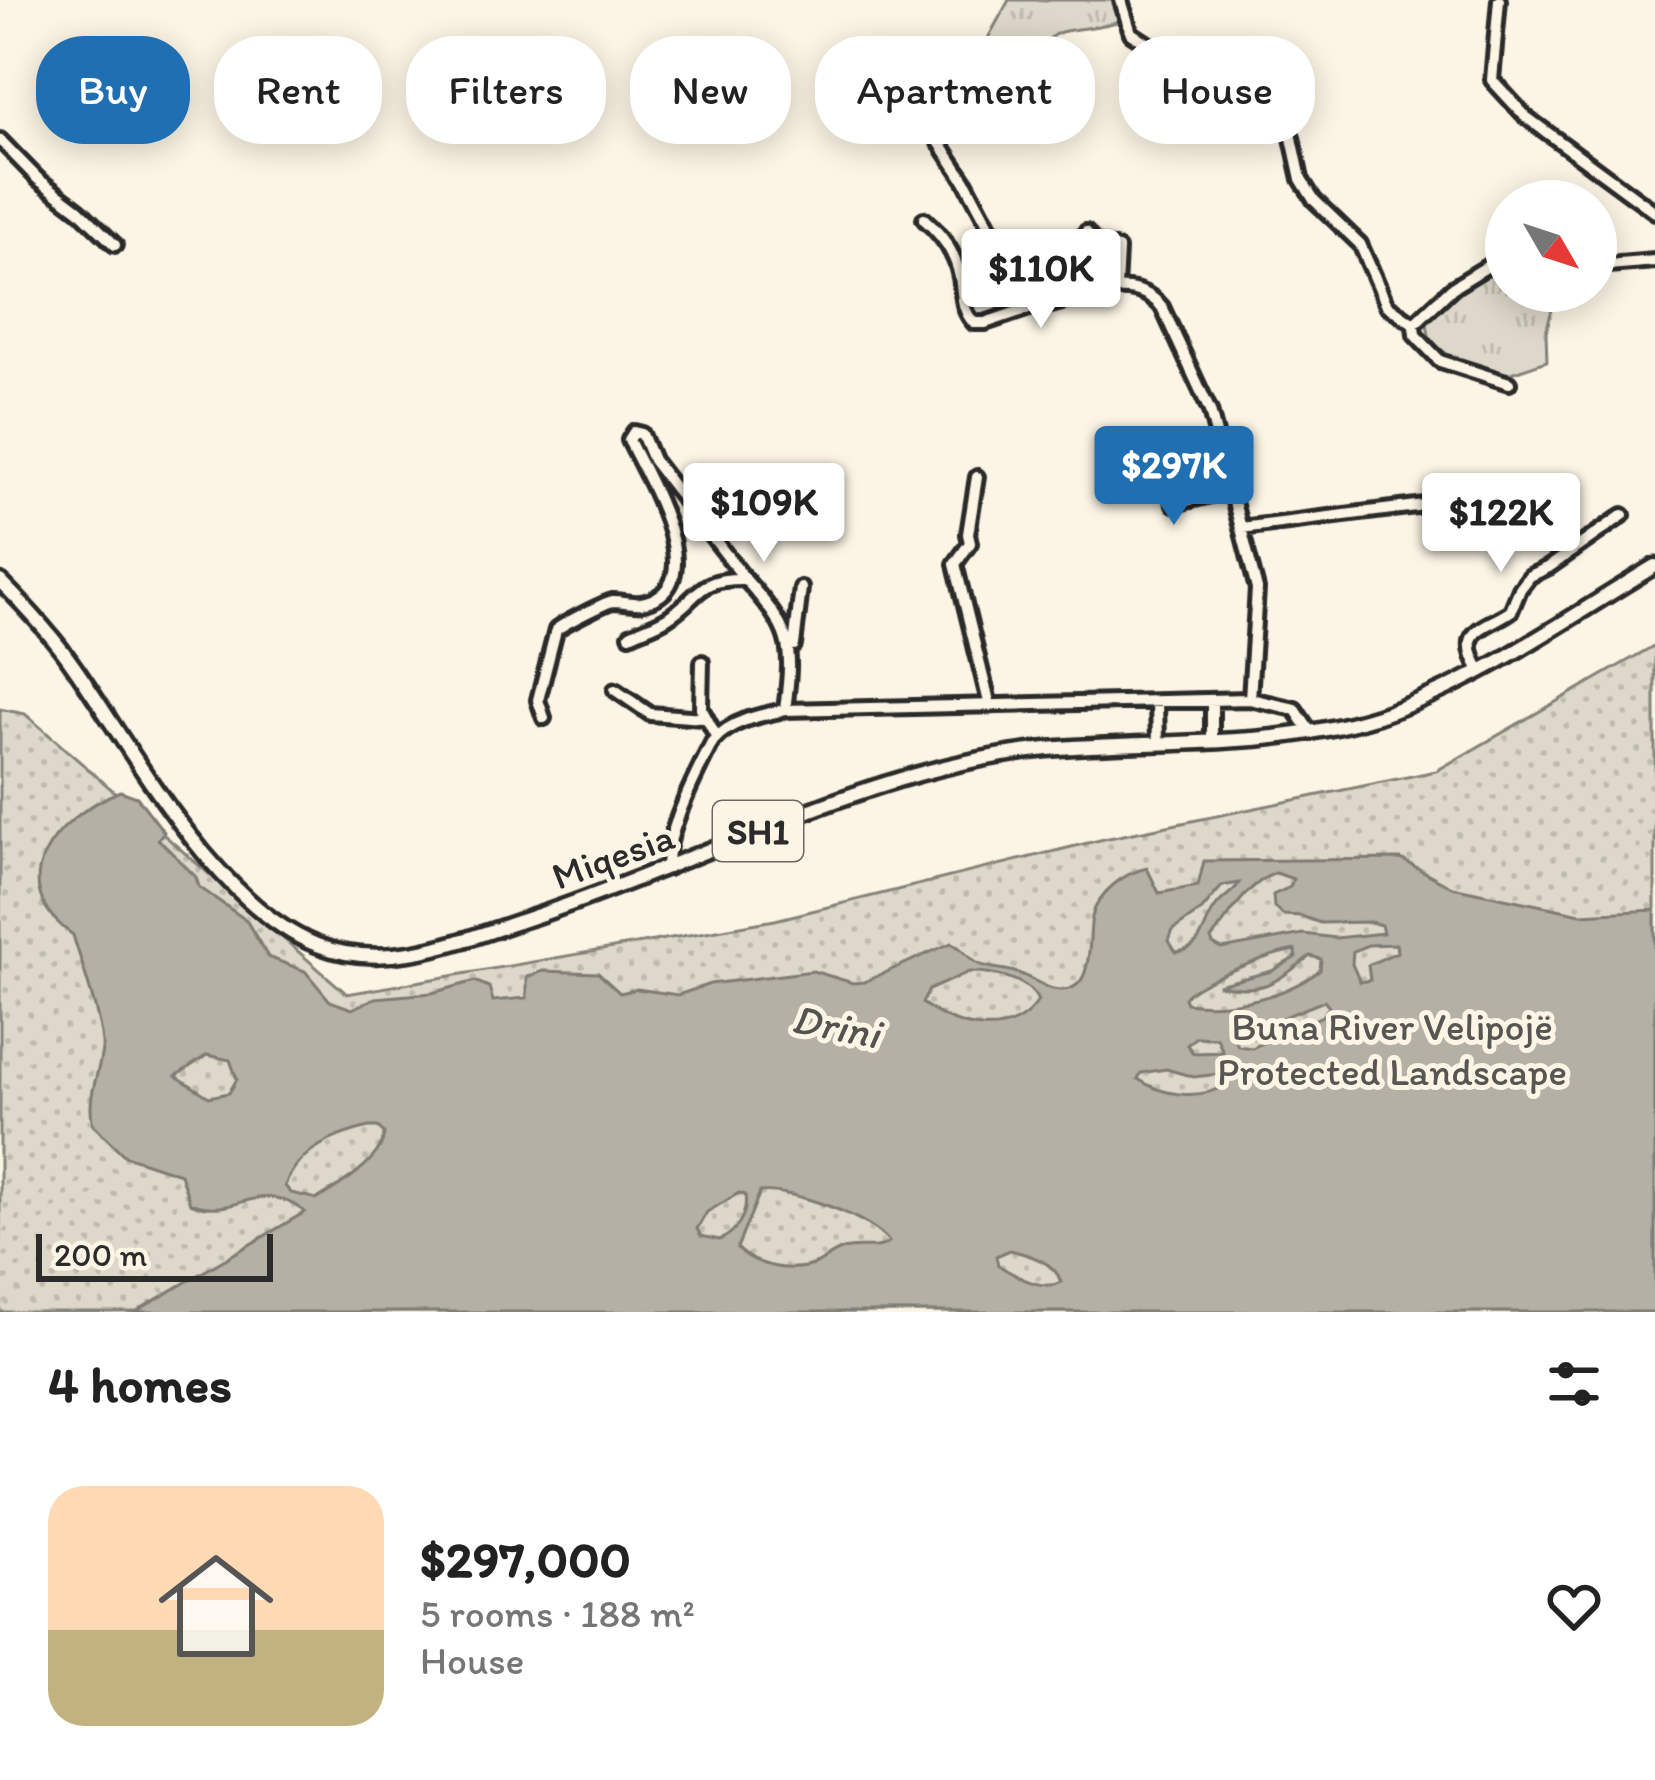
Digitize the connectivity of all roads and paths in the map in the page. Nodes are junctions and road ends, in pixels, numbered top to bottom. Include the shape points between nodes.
1 (1121, 0) edge
2 (1498, 0) edge
3 (0, 140) edge
4 (940, 144) edge
5 (1655, 212) edge
6 (924, 219) dead end
7 (1085, 232) dead end
8 (116, 245) dead end
9 (1655, 261) edge
10 (1617, 264) edge
11 (1485, 268) edge
12 (1116, 286) junction
13 (1032, 307) junction
14 (1414, 324) junction
15 (1509, 383) dead end
16 (1158, 471) dead end
17 (977, 477) dead end
18 (1231, 490) junction
19 (1456, 501) dead end
20 (1623, 515) dead end
21 (1241, 528) junction
22 (1655, 566) edge
23 (745, 579) junction
24 (0, 581) edge
25 (800, 588) dead end
26 (630, 635) dead end
27 (791, 660) junction
28 (702, 662) dead end
29 (1480, 670) junction
30 (615, 690) dead end
31 (1250, 699) junction
32 (1212, 700) junction
33 (1157, 702) junction
34 (990, 706) junction
35 (785, 710) junction
36 (544, 718) dead end
37 (703, 718) junction
38 (1311, 733) junction
39 (716, 736) junction
40 (1212, 741) junction
41 (1158, 743) junction
42 (668, 868) junction

1 - 14 street via 1131,33 1208,83 1281,117 1314,200 1360,244 1387,305
2 - 5 street via 1492,80 1526,117
3 - 8 street
4 - 13 street
6 - 13 street via 948,247 974,323
7 - 12 street via 1118,249
9 - 10 street
11 - 14 street
12 - 13 street
12 - 18 street via 1162,307 1210,411
14 - 15 street via 1441,361
16 - 18 street via 1174,504
17 - 34 street via 970,543 955,564
18 - 21 street
19 - 21 street
20 - 29 street via 1530,576 1511,611 1477,631 1470,643
21 - 31 street via 1258,597
22 - 29 main road, Miqesia / SH1
23 - 26 street via 709,583 671,616
23 - 27 street via 786,633
23 - 36 street via 653,460 642,434 630,434 668,520 672,574 657,597 607,602 561,624 538,700
24 - 42 main road, Miqesia / SH1 via 63,651 201,847 258,906 316,944 364,956 422,951
25 - 27 street
27 - 35 street
28 - 37 street
29 - 38 main road, Miqesia / SH1 via 1396,709
30 - 37 street via 650,714
31 - 32 street
31 - 38 street via 1295,709
32 - 33 street
32 - 40 street
33 - 34 street
33 - 41 street
34 - 35 street
35 - 39 street
37 - 39 street
38 - 40 main road, Miqesia / SH1
39 - 42 street
40 - 41 main road, Miqesia / SH1
41 - 42 main road, Miqesia / SH1 via 960,763 852,795

